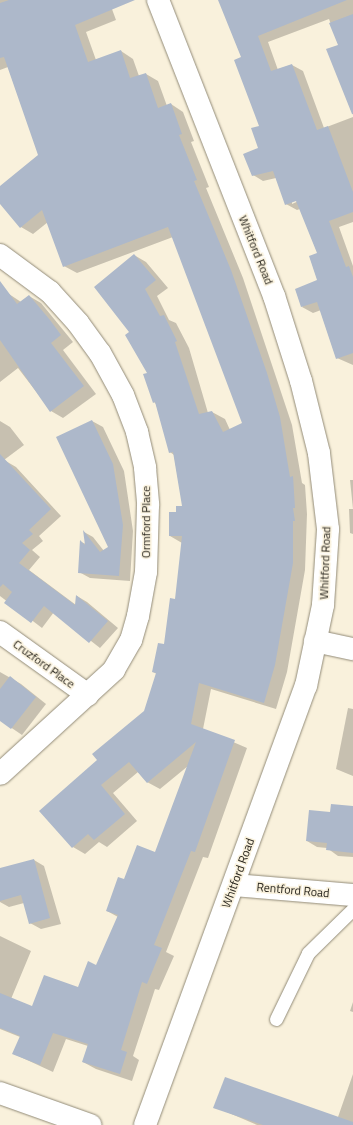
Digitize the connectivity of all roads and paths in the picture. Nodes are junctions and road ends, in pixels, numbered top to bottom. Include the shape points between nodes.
1 (158, 0) edge
2 (3, 262) edge
3 (0, 632) edge
4 (315, 641) junction
5 (353, 649) edge
6 (88, 696) junction
7 (0, 774) edge
8 (234, 885) junction
9 (353, 895) edge
10 (353, 909) edge
11 (276, 1019) dead end
12 (0, 1093) edge
13 (90, 1125) edge
14 (146, 1125) edge

1 - 4 street, Whitford Road via 274,296 301,381 319,453 328,529 323,605
2 - 6 street, Ormford Place via 50,292 78,323 100,353 123,395 137,432 145,468 148,505 146,572 138,616 131,640 114,670
3 - 6 street, Cruzford Place
4 - 5 street
4 - 8 street, Whitford Road via 306,686
6 - 7 street, Ormford Place
8 - 9 street, Rentford Road
8 - 14 street, Whitford Road
10 - 11 lane via 308,953
12 - 13 street

